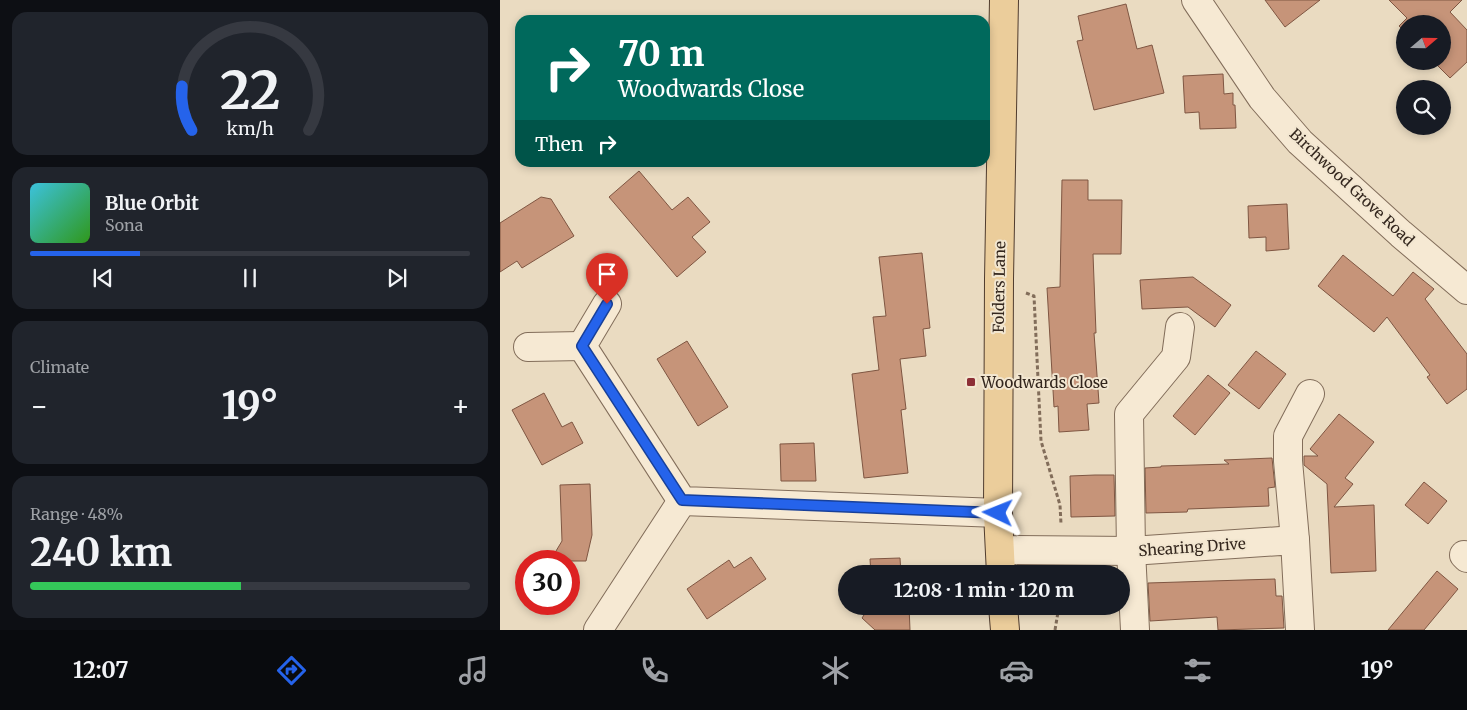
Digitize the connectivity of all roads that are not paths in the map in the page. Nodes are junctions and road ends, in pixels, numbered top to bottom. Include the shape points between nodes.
1 (1004, 0) edge
2 (1196, 0) edge
3 (1467, 290) edge
4 (607, 304) dead end
5 (1180, 327) dead end
6 (582, 346) junction
7 (528, 347) dead end
8 (1310, 394) dead end
9 (682, 500) junction
10 (998, 513) junction
11 (1295, 540) junction
12 (1131, 551) junction
13 (1001, 562) edge
14 (1004, 615) edge
15 (598, 630) edge
16 (1005, 630) edge
17 (1135, 630) edge
18 (1300, 630) edge

1 - 10 main road, Folders Lane
2 - 3 street, Birchwood Grove Road via 1262,98 1300,142
4 - 6 street
5 - 12 street via 1176,357 1129,414
6 - 7 street
6 - 9 street
8 - 11 street via 1288,436
9 - 10 street
9 - 15 street
10 - 13 main road, Folders Lane
11 - 12 street, Shearing Drive
11 - 18 street
12 - 13 street, Shearing Drive via 1062,551
12 - 17 street
14 - 16 main road

